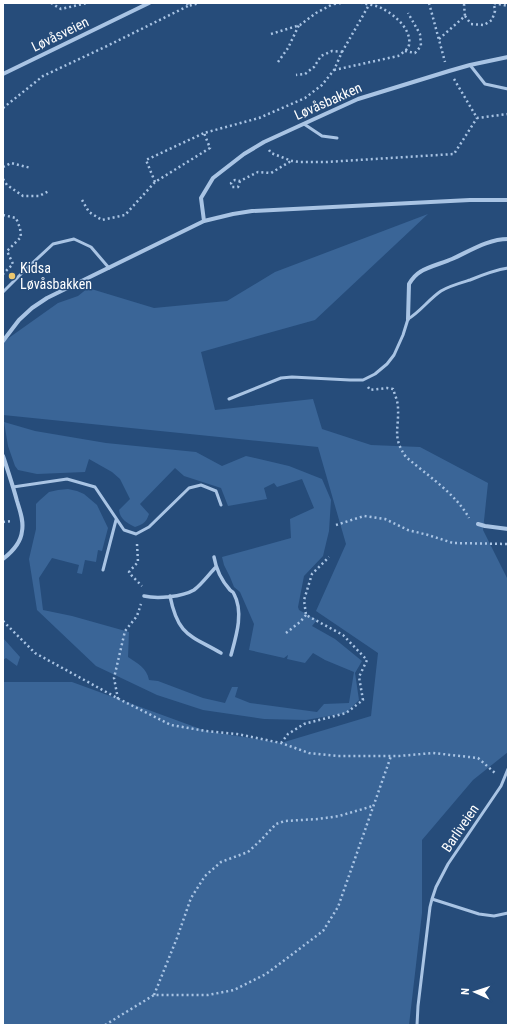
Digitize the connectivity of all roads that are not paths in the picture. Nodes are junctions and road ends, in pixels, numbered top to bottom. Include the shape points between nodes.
1 (149, 3) edge
2 (508, 57) edge
3 (470, 65) junction
4 (3, 74) edge
5 (508, 89) edge
6 (304, 124) junction
7 (337, 138) dead end
8 (508, 200) edge
9 (204, 221) junction
10 (508, 239) edge
11 (109, 268) junction
12 (508, 268) edge
13 (3, 292) edge
14 (408, 319) junction
15 (3, 341) edge
16 (229, 399) dead end
17 (3, 456) edge
18 (13, 487) junction
19 (221, 504) dead end
20 (116, 520) junction
21 (478, 524) road end
22 (508, 529) edge
23 (214, 557) dead end
24 (3, 559) edge
25 (216, 567) junction
26 (103, 570) dead end
27 (144, 596) road end
28 (170, 596) junction
29 (221, 653) dead end
30 (232, 655) dead end
31 (508, 769) edge
32 (432, 900) junction
33 (508, 913) edge
34 (417, 1025) edge

1 - 4 street, Løvåsveien
2 - 3 street, Løvåsbakken
3 - 5 lane via 485,84
3 - 6 street, Løvåsbakken via 358,99
6 - 7 lane via 322,136
6 - 9 street, Løvåsbakken via 264,142 213,178 201,198
8 - 9 street via 252,212
9 - 11 street
10 - 14 street via 487,243 420,272 409,284
11 - 13 lane via 91,247 74,239 53,244
11 - 15 street via 32,308
12 - 14 lane via 441,291
14 - 16 lane via 388,364 364,380 280,378
17 - 18 street
18 - 20 lane via 67,479 95,487
18 - 24 street via 23,530 16,546
19 - 20 lane via 216,492 201,485 189,488 149,526 136,534 124,530
20 - 26 lane
21 - 22 street
23 - 25 street
25 - 28 street via 193,590
25 - 30 street via 237,600 238,627
27 - 28 street
28 - 29 street via 177,622 183,630
31 - 32 lane, Barliveien via 501,786 448,864
32 - 33 lane via 479,914 494,916
32 - 34 lane, Barliveien

